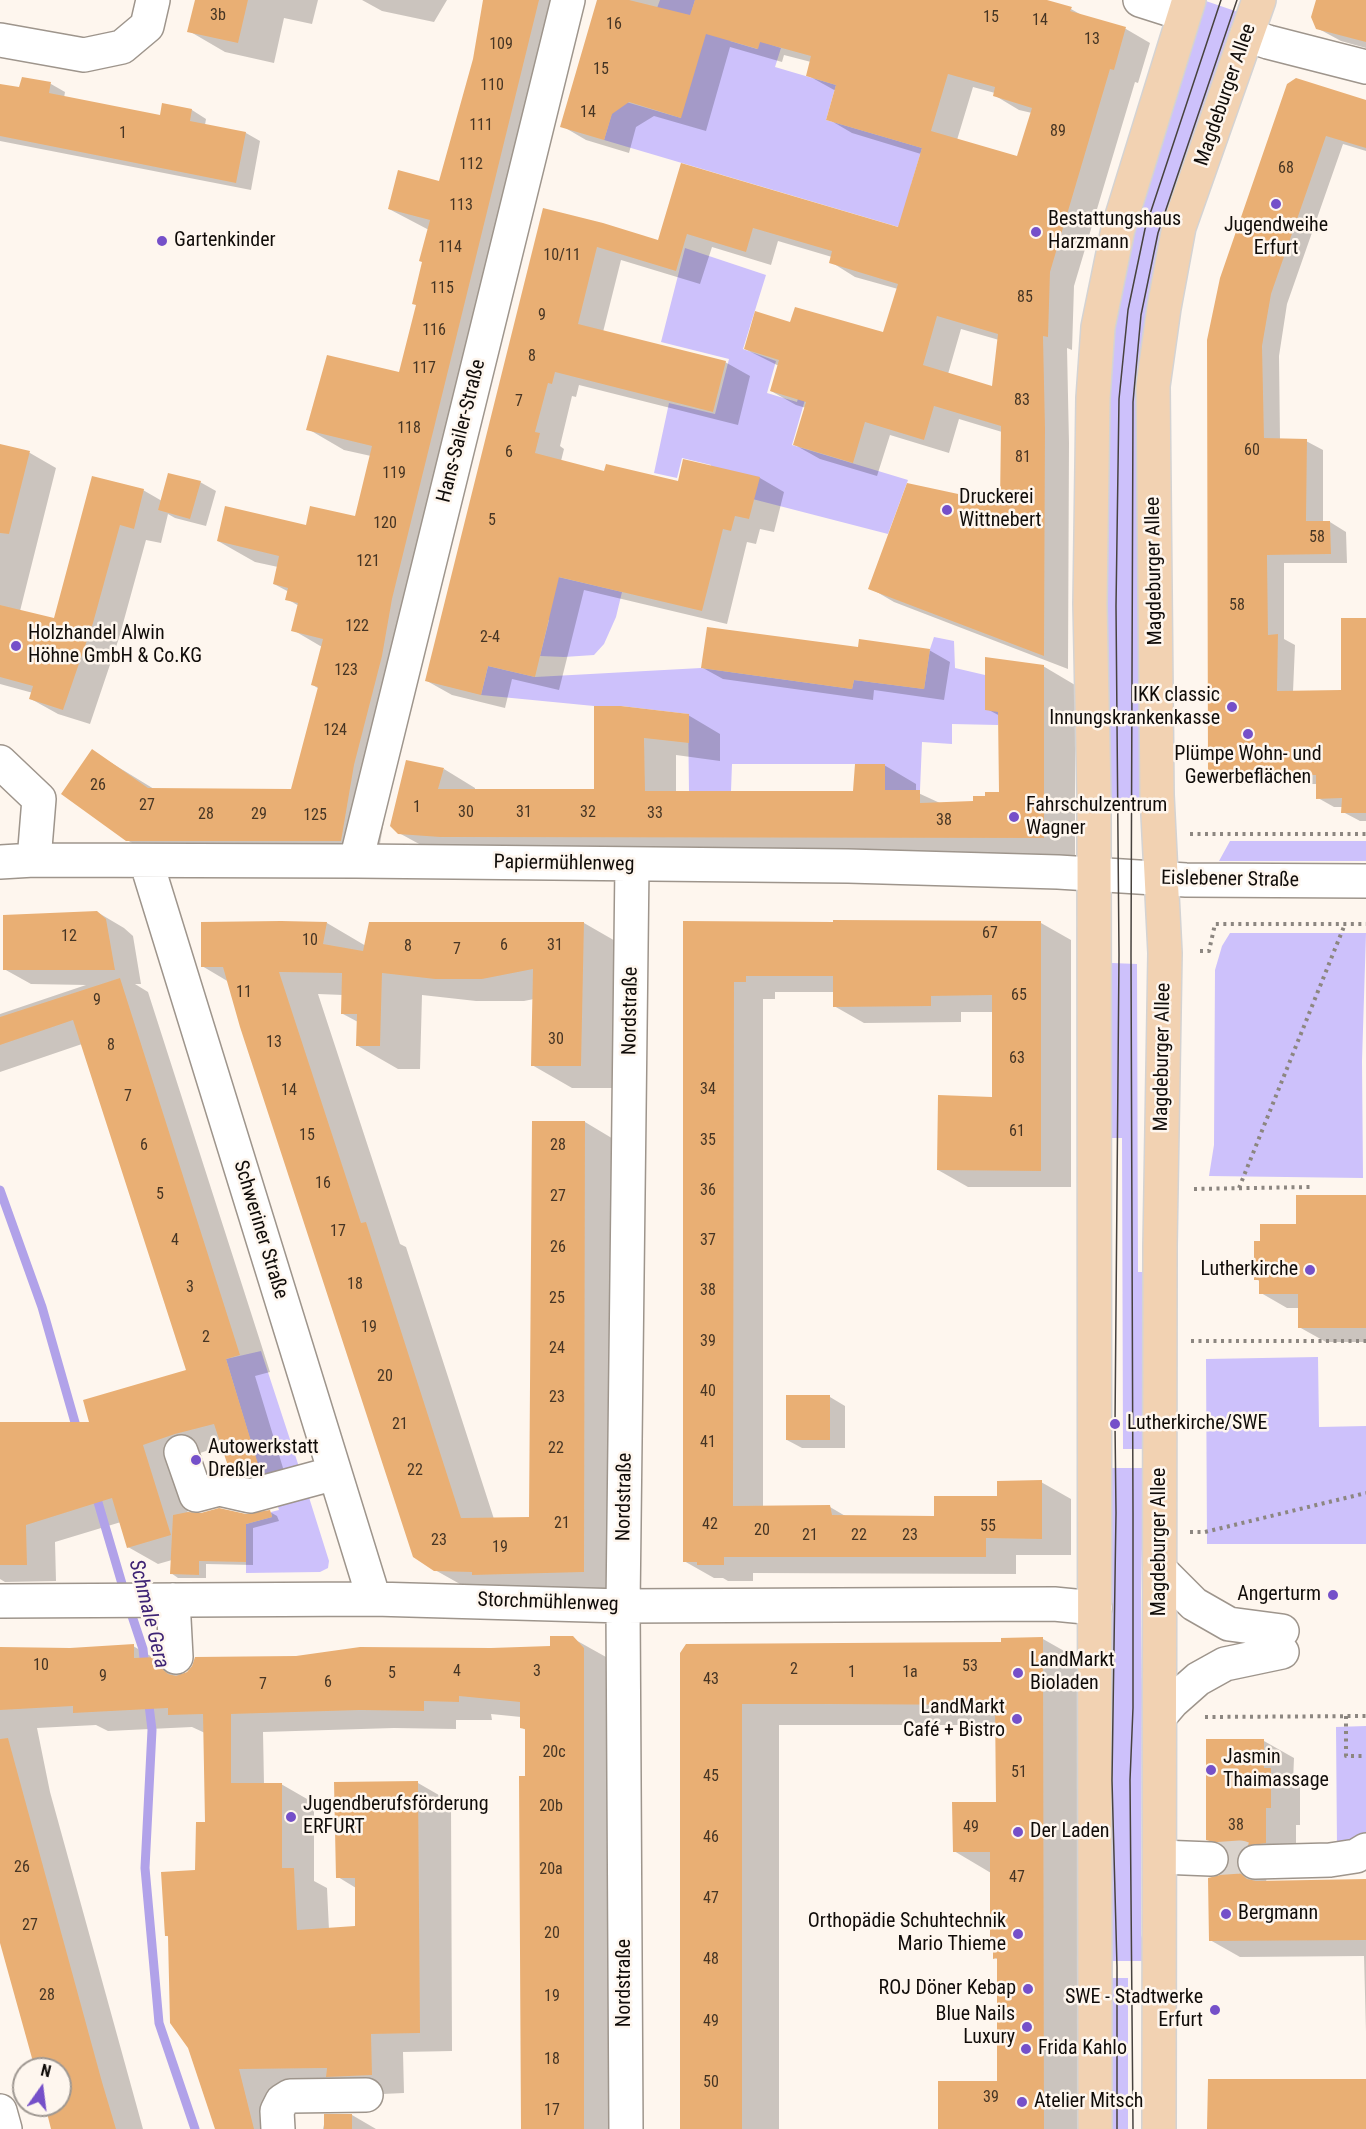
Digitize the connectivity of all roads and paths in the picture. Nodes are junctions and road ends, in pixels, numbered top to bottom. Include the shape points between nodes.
1 (153, 0) edge
2 (568, 0) edge
3 (1140, 0) edge
4 (1259, 0) edge
5 (1187, 7) edge
6 (1247, 35) junction
7 (0, 40) edge
8 (1366, 67) edge
9 (0, 762) edge
10 (1188, 834) dead end
11 (1366, 834) edge
12 (34, 860) junction
13 (146, 861) junction
14 (356, 861) junction
15 (0, 862) edge
16 (633, 864) junction
17 (1093, 875) junction
18 (1161, 879) junction
19 (1366, 881) edge
20 (1345, 924) junction
21 (1366, 924) edge
22 (1200, 951) dead end
23 (1310, 1187) dead end
24 (1239, 1188) junction
25 (1191, 1189) dead end
26 (1160, 1341) junction
27 (1366, 1341) edge
28 (181, 1452) dead end
29 (335, 1473) junction
30 (1366, 1493) edge
31 (1184, 1532) dead end
32 (1160, 1570) junction
33 (374, 1599) junction
34 (161, 1600) junction
35 (0, 1601) edge
36 (623, 1606) junction
37 (1095, 1608) junction
38 (176, 1657) dead end
39 (1346, 1716) junction
40 (1366, 1716) edge
41 (1160, 1718) junction
42 (1366, 1756) edge
43 (1366, 1850) edge
44 (1160, 1857) junction
45 (1211, 1859) tunnel mouth
46 (1255, 1862) tunnel mouth
47 (366, 2095) dead end
48 (0, 2111) edge
49 (5, 2129) edge
50 (278, 2129) edge
51 (626, 2129) edge
52 (1095, 2129) edge
53 (1159, 2129) edge

1 - 7 street via 147,26 122,47 84,55
2 - 14 street, Hans-Sailer-Straße
3 - 5 street
4 - 6 main road, Magdeburger Allee
5 - 17 main road via 1118,229 1098,327 1090,604
6 - 8 street
6 - 18 main road, Magdeburger Allee via 1179,227 1154,386 1156,795
9 - 12 street via 39,799
10 - 11 path
12 - 13 street, Papiermühlenweg
12 - 15 street, Papiermühlenweg
13 - 14 street, Papiermühlenweg
13 - 29 street, Schweriner Straße
14 - 16 street, Papiermühlenweg
16 - 17 street, Papiermühlenweg via 895,867
16 - 36 street, Nordstraße
17 - 18 street, Eislebener Straße
17 - 37 main road
18 - 19 street, Eislebener Straße
18 - 26 main road, Magdeburger Allee via 1165,953
20 - 21 path
20 - 22 path via 1215,924 1209,951
20 - 24 path
23 - 24 path
24 - 25 path
26 - 27 path
26 - 32 main road, Magdeburger Allee
28 - 29 street via 196,1495 219,1489 250,1496
29 - 33 street, Schweriner Straße
30 - 31 path via 1204,1532
32 - 41 main road, Magdeburger Allee
32 - 41 street via 1194,1605 1229,1624 1282,1641 1225,1664 1198,1680 1172,1701
33 - 34 street, Storchmühlenweg
33 - 36 street, Storchmühlenweg
34 - 35 street, Storchmühlenweg
34 - 38 street
36 - 37 street, Storchmühlenweg via 1054,1604
36 - 51 street, Nordstraße
37 - 52 main road
39 - 40 path
39 - 41 path
39 - 42 path via 1346,1756
41 - 44 main road, Magdeburger Allee
43 - 46 street via 1356,1856 1330,1860
44 - 45 street
44 - 53 main road, Magdeburger Allee
47 - 50 street via 290,2096 277,2111
48 - 49 street

